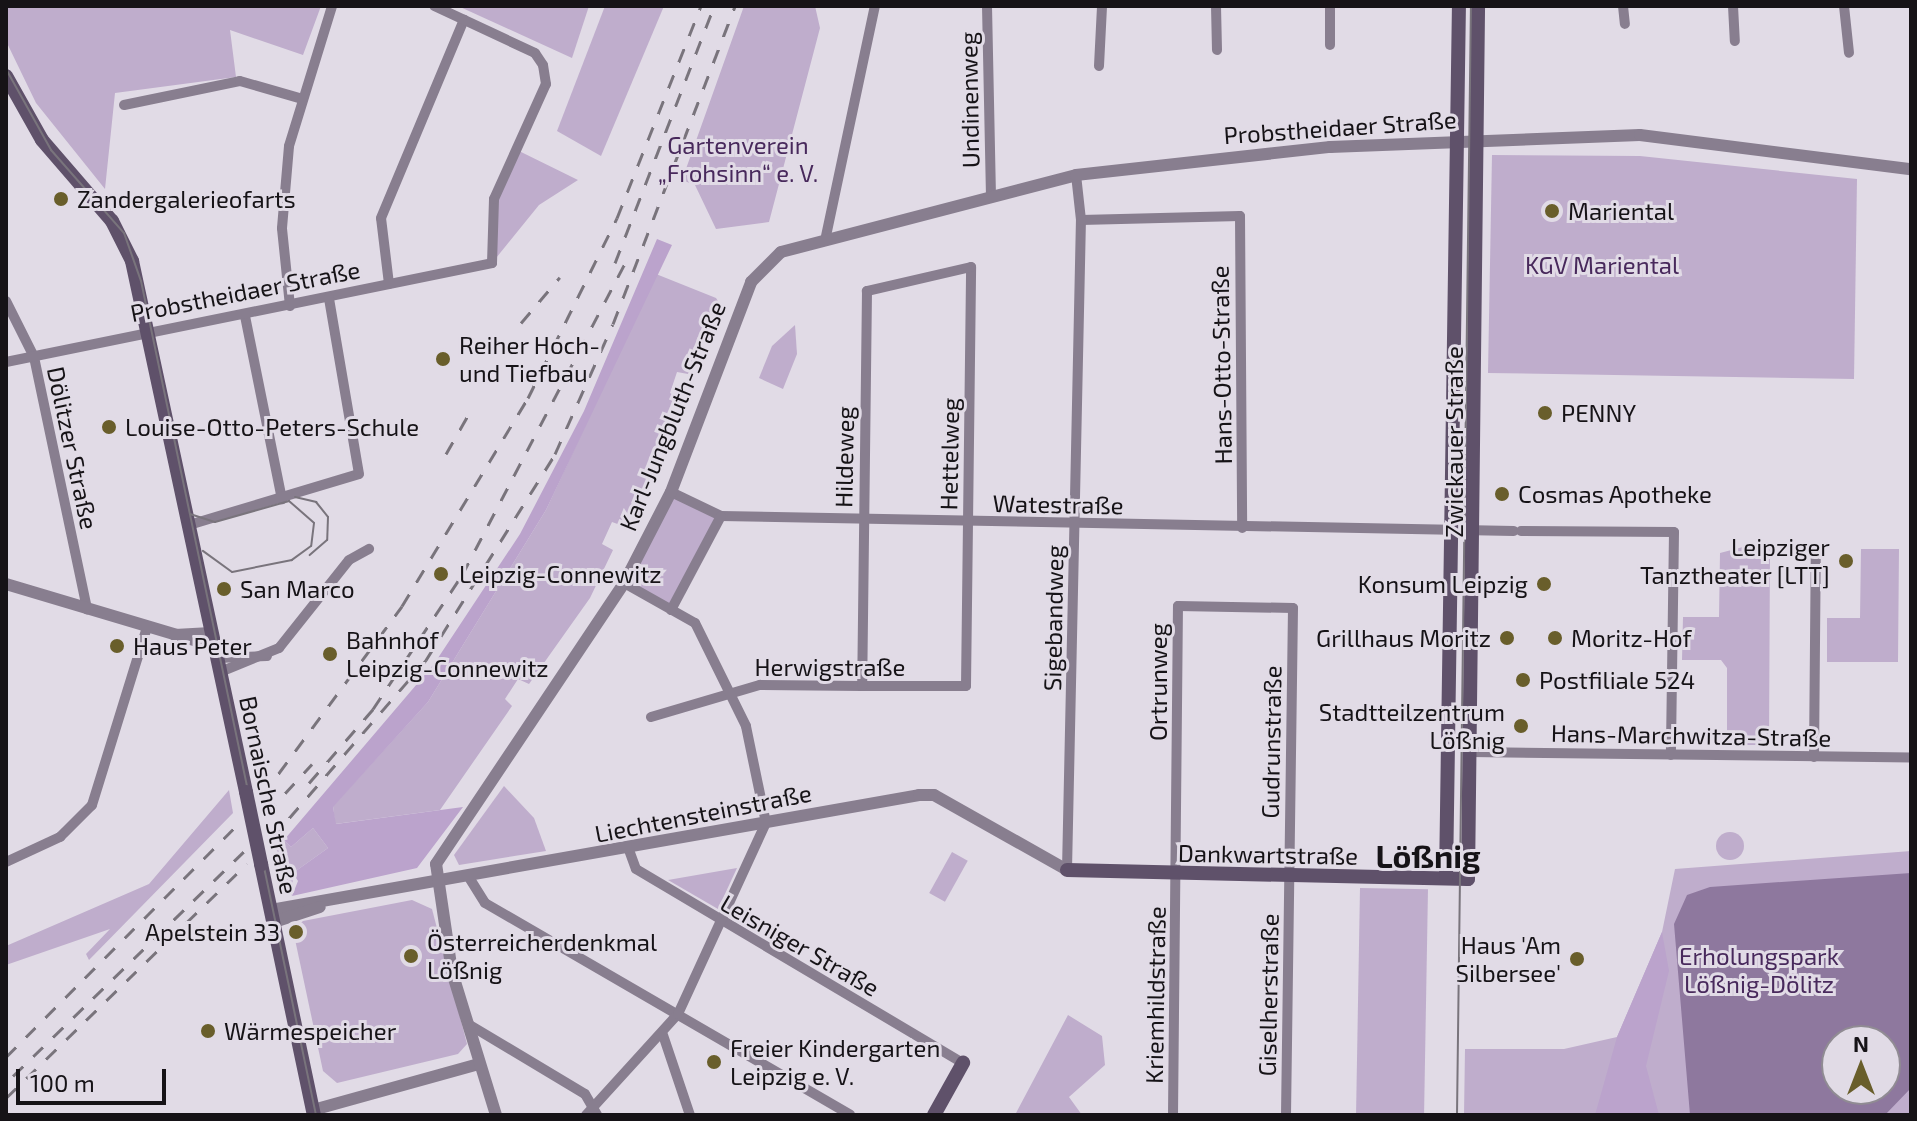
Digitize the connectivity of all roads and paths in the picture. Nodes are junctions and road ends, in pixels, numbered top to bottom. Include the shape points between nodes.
1 (332, 6) edge
2 (434, 6) edge
3 (875, 6) edge
4 (987, 6) edge
5 (1102, 6) edge
6 (1216, 6) edge
7 (1330, 6) edge
8 (1459, 6) edge
9 (1478, 6) edge
10 (1623, 6) edge
11 (1733, 6) edge
12 (1844, 6) edge
13 (464, 20) junction
14 (1625, 24) dead end
15 (1735, 41) dead end
16 (1330, 45) dead end
17 (1217, 50) dead end
18 (1849, 53) dead end
19 (1099, 66) dead end
20 (6, 76) edge
21 (299, 98) junction
22 (124, 105) dead end
23 (1459, 139) junction
24 (1480, 139) junction
25 (1911, 169) edge
26 (1076, 175) junction
27 (991, 194) junction
28 (1081, 220) junction
29 (826, 236) junction
30 (781, 252) joint
31 (928, 274) joint
32 (389, 284) junction
33 (329, 298) junction
34 (6, 301) edge
35 (290, 306) junction
36 (245, 316) junction
37 (151, 333) junction
38 (34, 357) junction
39 (6, 362) edge
40 (671, 492) junction
41 (282, 499) junction
42 (721, 516) junction
43 (863, 520) junction
44 (968, 522) junction
45 (1074, 523) junction
46 (189, 525) junction
47 (1242, 528) junction
48 (1476, 530) junction
49 (1451, 531) junction
50 (1816, 548) dead end
51 (369, 549) dead end
52 (624, 583) junction
53 (6, 584) edge
54 (1293, 608) joint
55 (87, 609) junction
56 (671, 610) junction
57 (147, 627) junction
58 (216, 652) junction
59 (862, 686) junction
60 (966, 686) joint
61 (729, 689) junction
62 (651, 717) dead end
63 (1471, 752) junction
64 (1671, 755) junction
65 (1814, 757) junction
66 (1911, 757) edge
67 (766, 823) junction
68 (629, 850) junction
69 (6, 862) edge
70 (1067, 870) junction
71 (1176, 875) junction
72 (1289, 876) junction
73 (1446, 878) junction
74 (470, 879) junction
75 (1468, 879) joint
76 (434, 885) junction
77 (272, 916) junction
78 (724, 925) junction
79 (678, 1014) junction
80 (468, 1024) junction
81 (663, 1035) junction
82 (963, 1063) joint
83 (479, 1064) junction
84 (597, 1110) edge
85 (313, 1112) edge
86 (496, 1115) edge
87 (586, 1115) edge
88 (690, 1115) edge
89 (850, 1115) edge
90 (934, 1115) edge
91 (1173, 1115) edge
92 (1286, 1115) edge

1 - 21 street
2 - 13 street
3 - 29 street
4 - 27 street, Undinenweg
5 - 19 street
6 - 17 street
7 - 16 street
8 - 23 main road, Zwickauer Straße
9 - 24 main road, Zwickauer Straße
10 - 14 street
11 - 15 street
12 - 18 street
13 - 32 street via 381,218
13 - 32 street, Probstheidaer Straße via 535,53 546,84 494,199 492,263
20 - 37 main road, Bornaische Straße via 42,140 119,232
21 - 22 street via 240,81
21 - 35 street via 283,186
23 - 24 street, Probstheidaer Straße
23 - 26 street, Probstheidaer Straße
23 - 49 main road, Zwickauer Straße
24 - 25 street, Probstheidaer Straße via 1640,135
24 - 48 main road, Zwickauer Straße
26 - 27 street, Probstheidaer Straße
26 - 28 street, Sigebandweg
27 - 29 street, Probstheidaer Straße
28 - 45 street, Sigebandweg
28 - 47 street, Hans-Otto-Straße via 1240,216
29 - 30 street, Probstheidaer Straße
30 - 40 street, Karl-Jungbluth-Straße via 751,282
31 - 43 street, Hildeweg via 867,291
31 - 44 street, Hettelweg via 971,267
32 - 33 street, Probstheidaer Straße
33 - 35 street, Probstheidaer Straße
33 - 41 street via 359,474
34 - 38 street, Dölitzer Straße
35 - 36 street, Probstheidaer Straße
36 - 37 street, Probstheidaer Straße
36 - 41 street
37 - 38 street, Probstheidaer Straße
37 - 46 main road, Bornaische Straße
38 - 39 street, Probstheidaer Straße
38 - 55 street, Dölitzer Straße
40 - 42 street, Watestraße
40 - 52 street, Karl-Jungbluth-Straße
41 - 46 street
42 - 43 street, Watestraße
42 - 56 street
43 - 44 street, Watestraße
43 - 59 street, Hildeweg
44 - 45 street, Watestraße
44 - 60 street, Hettelweg
45 - 47 street, Watestraße
45 - 70 street, Sigebandweg
46 - 58 main road, Bornaische Straße
47 - 49 street, Watestraße
48 - 49 street, Watestraße
48 - 63 main road, Zwickauer Straße
48 - 64 street, Watestraße via 1674,532
49 - 73 main road, Zwickauer Straße
50 - 65 street
51 - 58 street, Bornaische Straße via 349,560 269,656
52 - 56 street
52 - 76 street, Karl-Jungbluth-Straße via 440,854
53 - 55 street
54 - 71 street, Ortrunweg via 1178,606
54 - 72 street, Gudrunstraße
55 - 57 street
56 - 61 street via 695,623
57 - 58 street
57 - 69 street via 92,805 60,837
58 - 77 main road, Bornaische Straße, bridge
59 - 60 street, Herwigstraße
59 - 61 street, Herwigstraße
61 - 62 street, Herwigstraße
61 - 67 street via 746,726
63 - 64 street, Hans-Marchwitza-Straße
63 - 75 main road, Zwickauer Straße
64 - 65 street, Hans-Marchwitza-Straße
65 - 66 street, Hans-Marchwitza-Straße
67 - 68 street, Liechtensteinstraße
67 - 70 street, Liechtensteinstraße via 934,795
67 - 78 street
68 - 74 street, Liechtensteinstraße
68 - 78 street, Leisniger Straße via 636,869
70 - 71 main road, Dankwartstraße
71 - 72 main road, Dankwartstraße
71 - 91 street, Kriemhildstraße
72 - 73 main road, Dankwartstraße
72 - 92 street, Giselherstraße
73 - 75 main road, Dankwartstraße
74 - 76 street, Liechtensteinstraße
74 - 79 street via 485,903
76 - 77 street, Liechtensteinstraße
76 - 80 street
77 - 85 main road, Bornaische Straße
78 - 79 street
78 - 82 street, Leisniger Straße
79 - 81 street
79 - 89 street
80 - 83 street
80 - 84 street
81 - 84 street
81 - 88 street
82 - 90 main road
83 - 85 street
83 - 86 street
84 - 87 street

